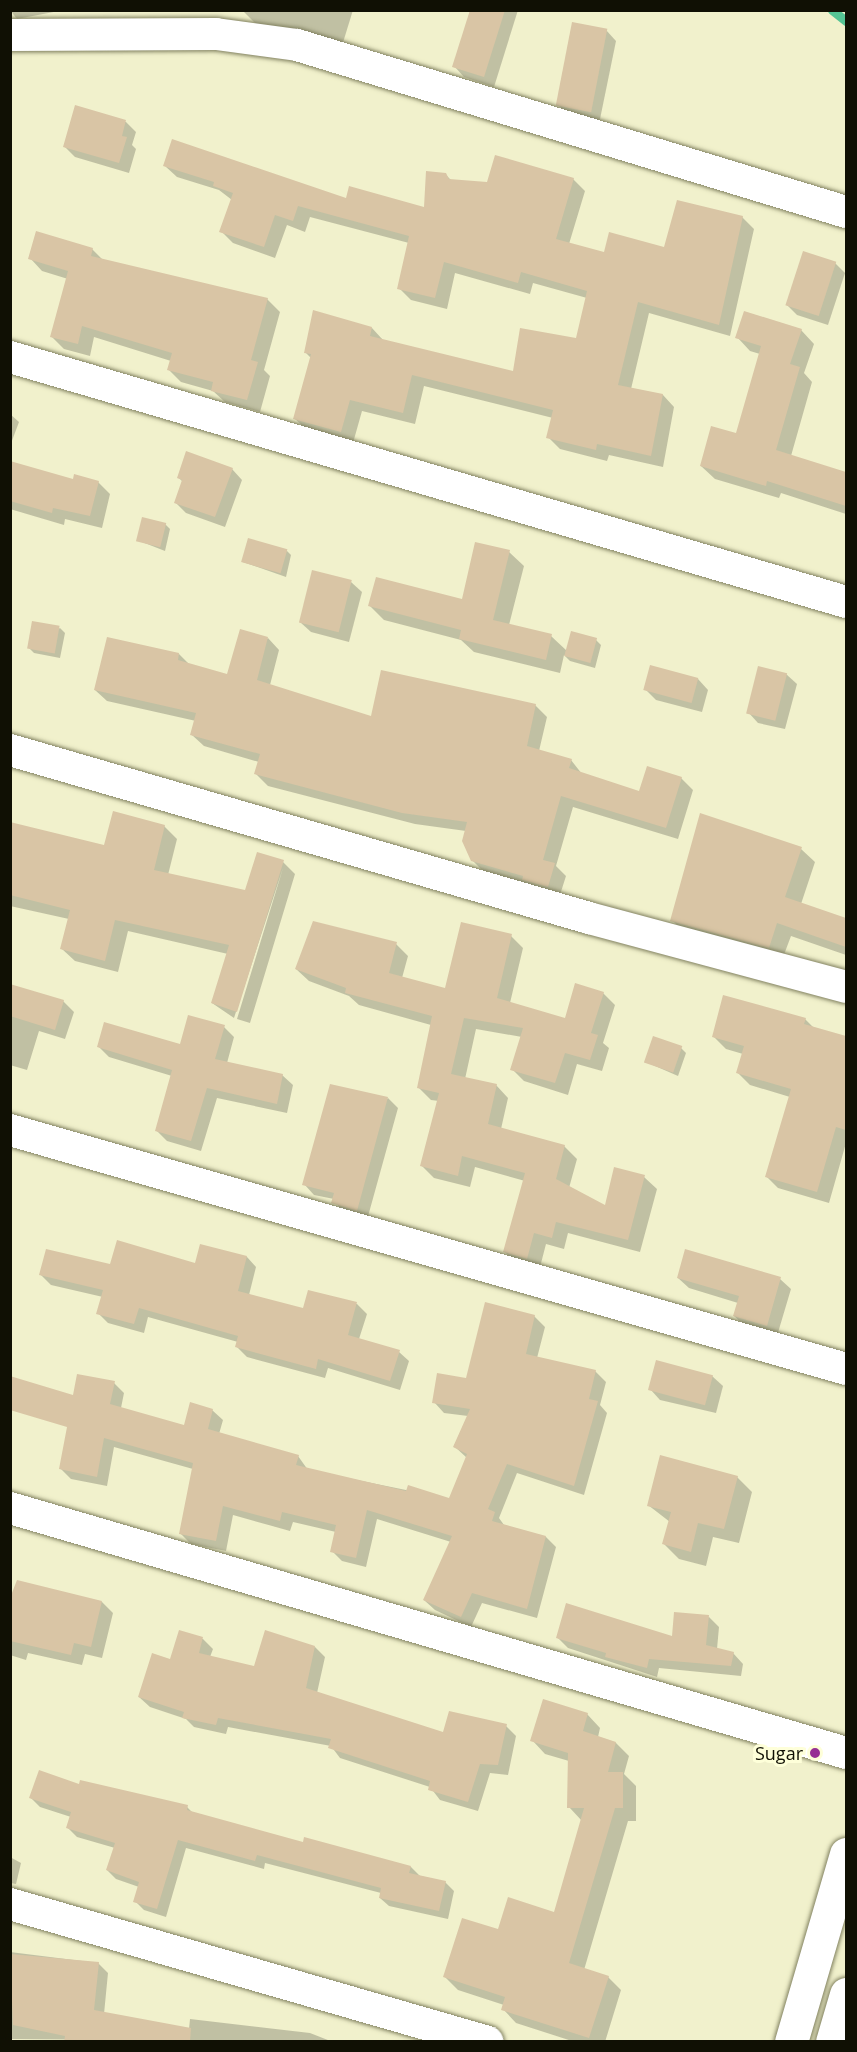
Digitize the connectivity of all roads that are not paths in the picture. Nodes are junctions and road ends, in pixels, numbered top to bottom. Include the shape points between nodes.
1 (218, 22) edge
2 (10, 35) edge
3 (846, 212) edge
4 (10, 357) edge
5 (846, 602) edge
6 (10, 750) edge
7 (846, 987) edge
8 (10, 1130) edge
9 (846, 1369) edge
10 (10, 1509) edge
11 (846, 1753) edge
12 (846, 1854) edge
13 (10, 1904) edge
14 (846, 1994) edge
15 (469, 2039) edge
16 (791, 2042) edge
17 (832, 2042) edge

1 - 2 street
1 - 3 street
4 - 5 street
6 - 7 street via 589,918
8 - 9 street
10 - 11 street
12 - 16 main road
13 - 15 street
14 - 17 main road

